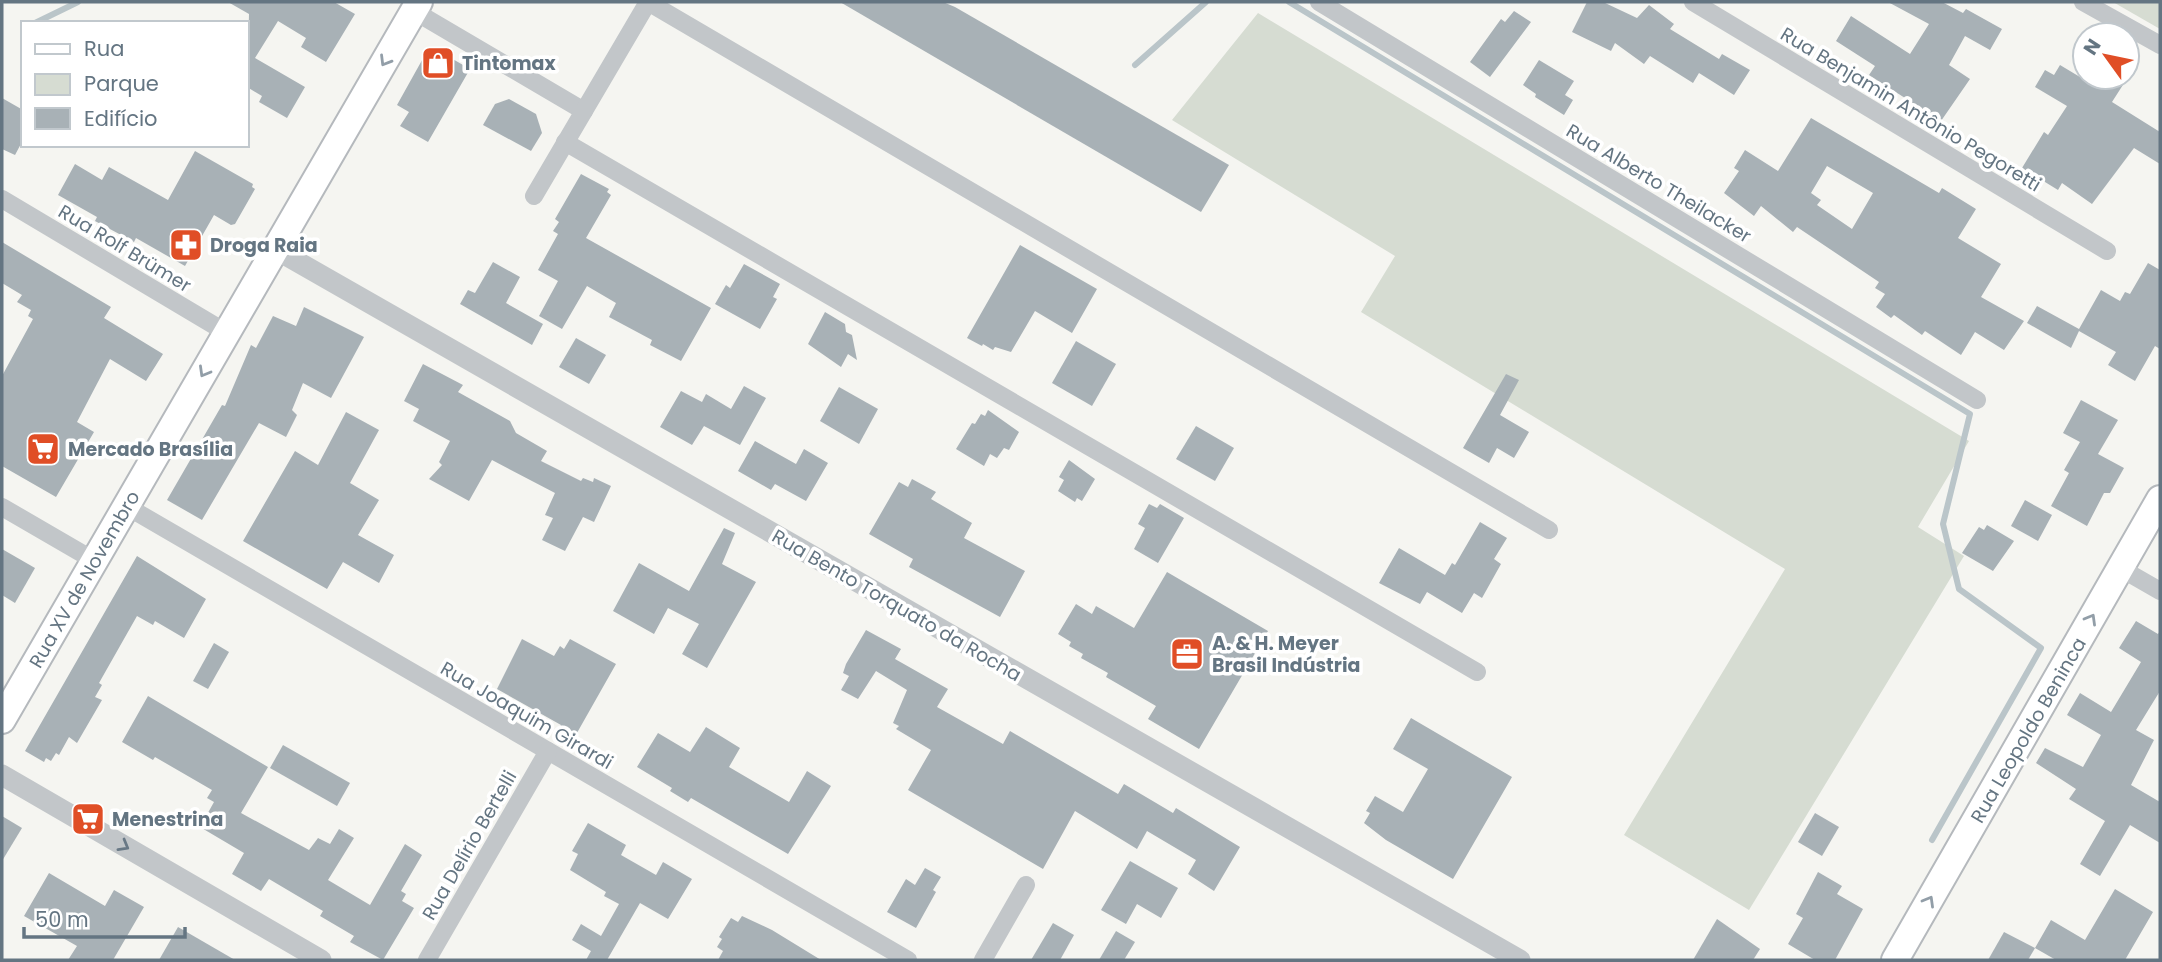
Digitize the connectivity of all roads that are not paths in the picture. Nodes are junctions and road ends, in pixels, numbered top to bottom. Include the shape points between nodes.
1 (648, 2) edge
2 (1319, 2) edge
3 (1693, 2) edge
4 (2084, 2) edge
5 (416, 6) edge
6 (2160, 45) edge
7 (584, 111) junction
8 (565, 142) junction
9 (534, 196) dead end
10 (2, 199) edge
11 (275, 249) junction
12 (2107, 251) dead end
13 (227, 333) junction
14 (1977, 400) dead end
15 (2160, 499) edge
16 (126, 506) junction
17 (2, 507) edge
18 (1549, 530) dead end
19 (94, 561) junction
20 (2120, 568) junction
21 (2160, 591) edge
22 (1477, 673) dead end
23 (2, 720) edge
24 (548, 751) junction
25 (2, 775) edge
26 (1026, 885) dead end
27 (321, 960) edge
28 (427, 960) edge
29 (908, 960) edge
30 (983, 960) edge
31 (1520, 960) edge
32 (1895, 960) edge

1 - 7 street
1 - 18 street
2 - 14 street, Rua Alberto Theilacker
3 - 12 street, Rua Benjamin Antônio Pegoretti
4 - 6 street
5 - 7 street
5 -> 11 main road, Rua XV de Novembro
7 - 8 street
8 - 9 street
8 - 22 street
10 - 13 street, Rua Rolf Brümer
11 - 13 main road, Rua XV de Novembro
11 - 31 street, Rua Bento Torquato da Rocha
13 -> 16 main road, Rua XV de Novembro
15 - 20 main road, Rua Leopoldo Beninca
16 - 19 main road, Rua XV de Novembro
16 - 24 street, Rua Joaquim Girardi
17 - 19 street
19 - 23 main road, Rua XV de Novembro
20 - 21 street
32 -> 20 main road, Rua Leopoldo Beninca
24 - 28 street, Rua Delírio Bertelli
24 - 29 street, Rua Joaquim Girardi
25 -> 27 street
26 - 30 street

